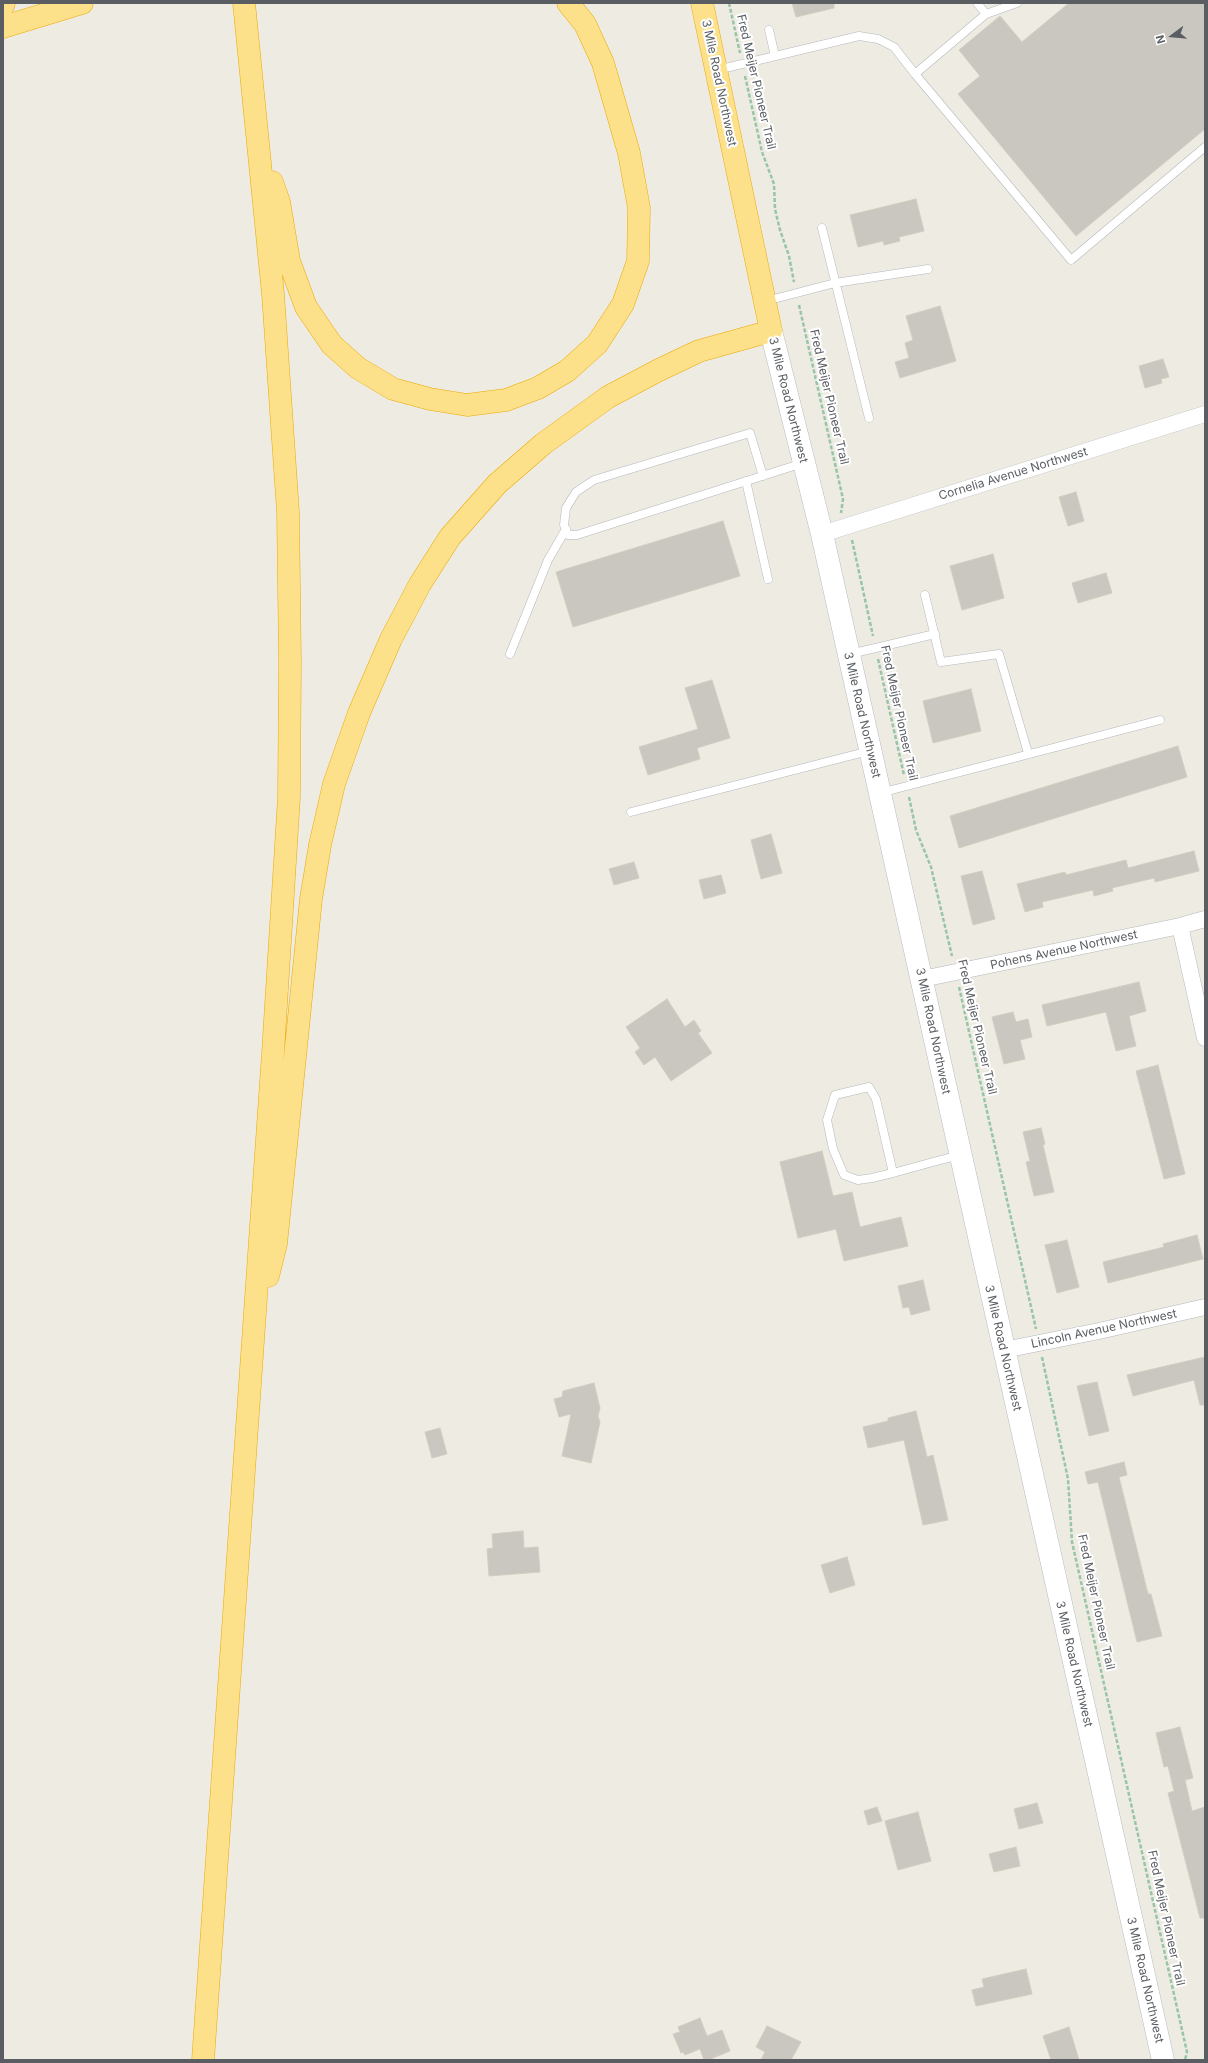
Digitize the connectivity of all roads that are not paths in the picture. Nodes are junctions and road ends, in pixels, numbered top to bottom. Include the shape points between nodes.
1 (4, 3) edge
2 (27, 3) edge
3 (82, 3) edge
4 (244, 3) edge
5 (568, 3) edge
6 (702, 3) edge
7 (977, 3) edge
8 (1017, 3) edge
9 (3, 6) edge
10 (55, 7) edge
11 (986, 14) junction
12 (3, 24) edge
13 (3, 27) edge
14 (769, 30) dead end
15 (775, 56) junction
16 (717, 70) junction
17 (914, 74) junction
18 (256, 130) junction
19 (1205, 147) edge
20 (822, 228) dead end
21 (928, 269) dead end
22 (835, 283) junction
23 (765, 302) junction
24 (771, 332) junction
25 (1205, 414) edge
26 (869, 418) dead end
27 (804, 463) junction
28 (763, 476) junction
29 (746, 481) junction
30 (566, 529) junction
31 (822, 534) junction
32 (768, 579) dead end
33 (925, 595) dead end
34 (935, 634) junction
35 (510, 654) dead end
36 (848, 655) junction
37 (1160, 720) dead end
38 (870, 751) junction
39 (1028, 753) junction
40 (880, 794) junction
41 (631, 812) dead end
42 (1205, 919) edge
43 (1180, 926) junction
44 (922, 979) junction
45 (1205, 1038) edge
46 (960, 1155) junction
47 (893, 1173) junction
48 (1205, 1307) edge
49 (253, 1340) junction
50 (1004, 1350) junction
51 (203, 2060) edge
52 (1163, 2060) edge

1 - 9 highway
2 - 12 highway
3 - 10 highway
4 - 18 highway
5 - 18 highway via 585,24 602,63 629,153 639,208 638,261 623,304 597,344 567,371 538,388 506,400 467,405 430,400 393,389 358,368 332,345 306,307 289,261 279,202
6 - 16 highway, 3 Mile Road Northwest
7 - 11 lane
8 - 11 lane
10 - 13 highway
11 - 17 lane
14 - 15 lane
15 - 16 lane
15 - 17 lane via 859,36 878,39 894,47
16 - 23 highway, 3 Mile Road Northwest
17 - 19 lane via 1071,260
18 - 49 highway via 281,402 288,512 290,662 289,797 283,907
20 - 22 lane
21 - 22 lane
22 - 23 lane
22 - 26 lane
23 - 24 highway, 3 Mile Road Northwest
24 - 27 main road, 3 Mile Road Northwest
24 - 49 highway via 699,351 659,370 608,397 543,444 497,484 450,537 420,584 391,639 359,713 337,777 320,845 311,899 276,1244
25 - 31 street, Cornelia Avenue Northwest
27 - 28 lane
27 - 31 main road, 3 Mile Road Northwest
28 - 29 lane
28 - 30 lane via 750,433 594,480 576,492 566,508
29 - 30 lane via 577,535 568,535
29 - 32 lane
30 - 35 lane via 548,560
31 - 36 main road, 3 Mile Road Northwest
33 - 34 lane
34 - 36 lane
34 - 39 lane via 942,662 999,654
36 - 38 main road, 3 Mile Road Northwest
37 - 39 lane
38 - 40 main road, 3 Mile Road Northwest
38 - 41 lane
39 - 40 lane
40 - 44 main road, 3 Mile Road Northwest
42 - 43 street, Pohens Avenue Northwest
43 - 44 street, Pohens Avenue Northwest
43 - 45 street
44 - 46 main road, 3 Mile Road Northwest
46 - 47 lane
46 - 50 main road, 3 Mile Road Northwest
47 - 47 lane via 858,1180 844,1175 833,1149 826,1120 835,1095 869,1087 876,1099
48 - 50 street, Lincoln Avenue Northwest
49 - 51 highway
50 - 52 main road, 3 Mile Road Northwest

